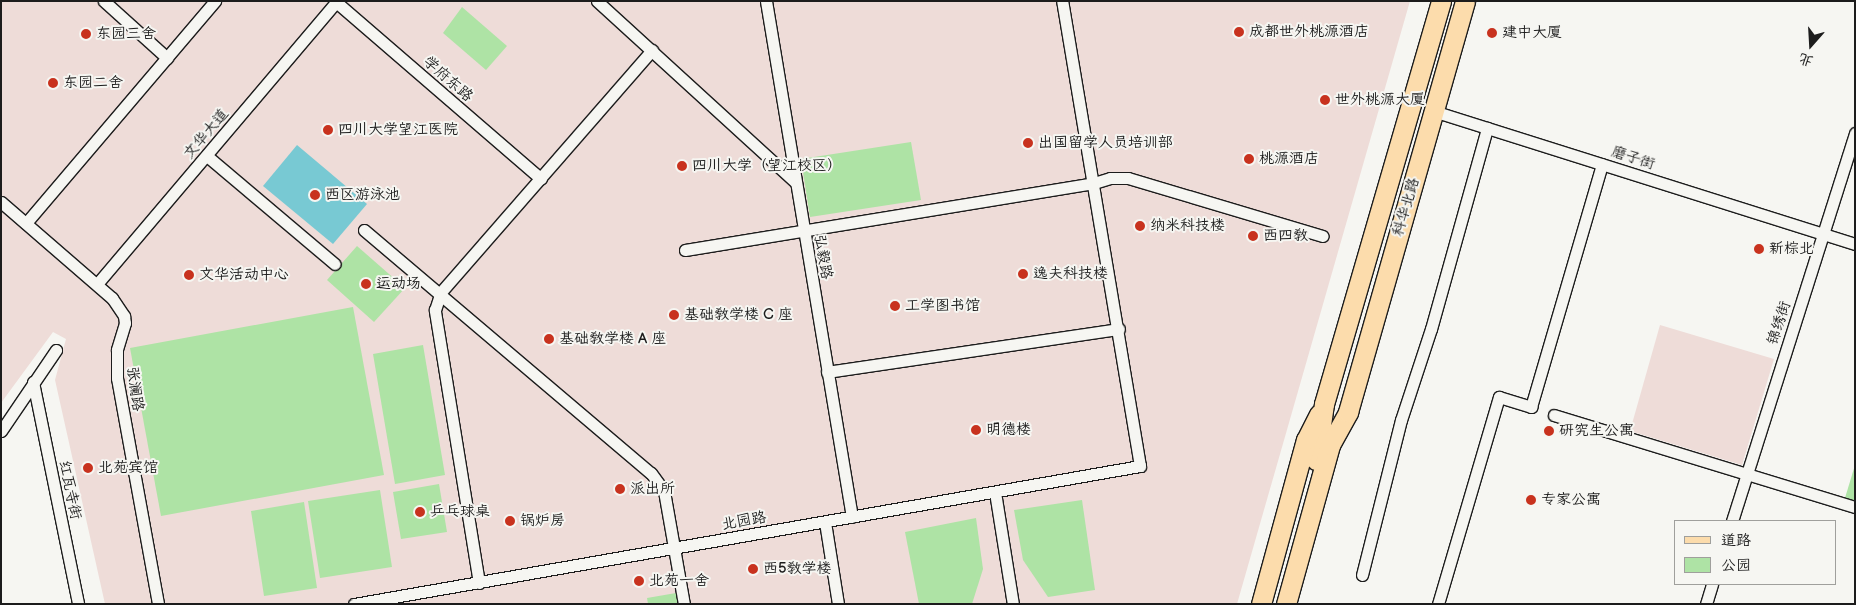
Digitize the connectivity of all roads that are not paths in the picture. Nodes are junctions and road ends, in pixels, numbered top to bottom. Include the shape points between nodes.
1 (104, 1) edge
2 (215, 1) edge
3 (597, 1) edge
4 (766, 1) edge
5 (1062, 1) edge
6 (1442, 1) edge
7 (1465, 1) edge
8 (336, 2) edge
9 (652, 50) junction
10 (167, 58) junction
11 (1433, 111) junction
12 (1487, 128) junction
13 (1855, 133) edge
14 (207, 156) junction
15 (1602, 164) junction
16 (541, 179) junction
17 (795, 182) junction
18 (1094, 183) junction
19 (1, 202) edge
20 (26, 223) junction
21 (364, 230) dead end
22 (803, 230) junction
23 (1823, 234) junction
24 (1323, 236) dead end
25 (1855, 244) edge
26 (685, 250) dead end
27 (334, 264) dead end
28 (97, 284) junction
29 (441, 292) junction
30 (1119, 329) junction
31 (56, 350) dead end
32 (827, 372) junction
33 (33, 382) junction
34 (1324, 404) junction
35 (1348, 412) junction
36 (1554, 415) dead end
37 (1, 431) edge
38 (1747, 474) junction
39 (995, 492) junction
40 (1855, 508) edge
41 (852, 517) junction
42 (1732, 520) edge
43 (825, 522) junction
44 (675, 548) junction
45 (1362, 575) dead end
46 (479, 583) junction
47 (1712, 585) edge
48 (78, 604) edge
49 (158, 604) edge
50 (354, 604) edge
51 (684, 604) edge
52 (838, 604) edge
53 (1013, 604) edge
54 (1261, 604) edge
55 (1275, 604) edge
56 (1286, 604) edge
57 (1299, 604) edge
58 (1438, 604) edge
59 (1706, 604) edge

1 - 10 street
2 - 10 street
3 - 9 street
4 - 17 street, 弘毅路
5 - 18 street
6 - 34 main road, 科华北路
7 - 11 main road, 科华北路
8 - 14 street, 文华大道
8 - 16 street, 学府东路
9 - 16 street
9 - 17 street
10 - 20 street
11 - 12 street, 磨子街
11 - 35 main road, 科华北路
12 - 15 street, 磨子街
12 - 45 street via 1431,328 1401,420
13 - 23 street, 锦绣街
14 - 27 street
14 - 28 street, 文华大道
15 - 23 street, 磨子街
15 - 58 street via 1531,407 1499,397
16 - 29 street
17 - 22 street, 弘毅路
18 - 22 street
18 - 24 street via 1110,178 1128,178
18 - 30 street
19 - 20 street, 张澜路
20 - 28 street, 张澜路
21 - 29 street
22 - 26 street
22 - 32 street, 弘毅路
23 - 25 street, 磨子街
23 - 38 street, 锦绣街
28 - 49 street, 张澜路 via 124,316 117,350 116,378
29 - 44 street via 651,473 664,491
29 - 46 street via 435,310
30 - 32 street
30 - 39 street, 北园路 via 1140,466
31 - 33 street
32 - 41 street, 弘毅路
33 - 37 street
33 - 48 street, 红瓦寺街
34 - 54 main road, 科华北路 via 1306,440
34 - 55 main road, 科华北路 via 1320,443
35 - 56 main road, 科华北路 via 1330,445
35 - 57 main road, 科华北路 via 1343,449
36 - 38 street
38 - 40 street
38 - 42 street, 锦绣街
39 - 41 street, 北园路
39 - 53 street
41 - 43 street, 北园路
43 - 44 street, 北园路
43 - 52 street
44 - 46 street, 北园路
44 - 51 street
46 - 50 street, 北园路
47 - 59 street

